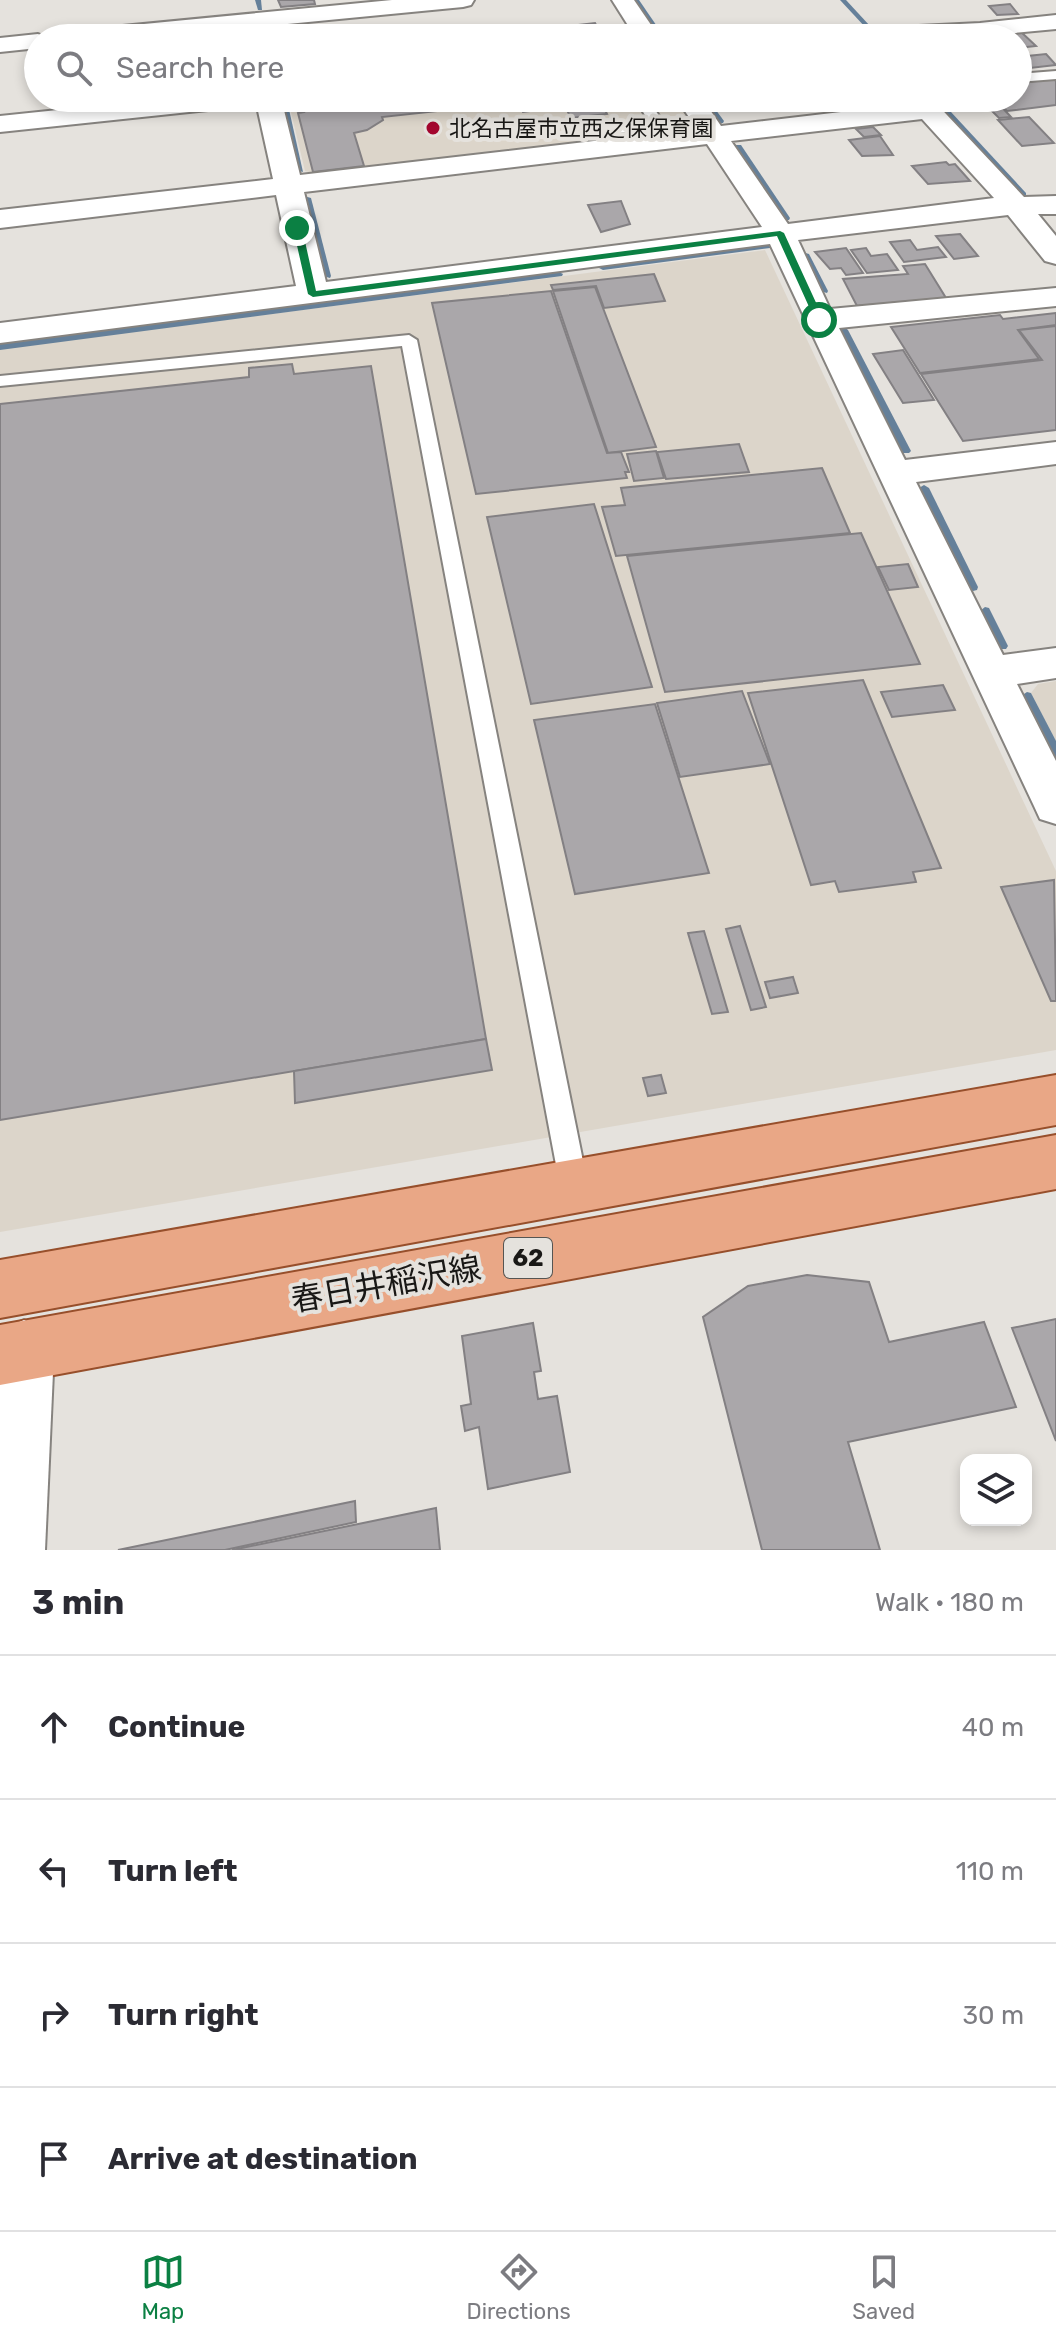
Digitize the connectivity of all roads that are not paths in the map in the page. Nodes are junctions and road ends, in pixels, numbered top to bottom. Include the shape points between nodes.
1 (463, 0) edge
2 (623, 0) edge
3 (837, 11) dead end
4 (250, 20) edge
5 (1056, 22) edge
6 (210, 24) edge
7 (639, 24) edge
8 (849, 24) edge
9 (1032, 25) edge
10 (24, 42) edge
11 (0, 45) edge
12 (1056, 75) edge
13 (1032, 77) edge
14 (114, 112) edge
15 (271, 112) edge
16 (650, 112) edge
17 (698, 112) edge
18 (869, 112) edge
19 (930, 112) edge
20 (0, 124) edge
21 (714, 135) junction
22 (619, 147) junction
23 (288, 185) junction
24 (1015, 205) junction
25 (1056, 205) edge
26 (0, 219) edge
27 (780, 233) junction
28 (1056, 255) edge
29 (313, 294) junction
30 (1056, 297) edge
31 (819, 320) junction
32 (0, 333) edge
33 (0, 381) edge
34 (1056, 453) edge
35 (893, 473) junction
36 (1056, 663) edge
37 (991, 672) junction
38 (1056, 806) edge
39 (1056, 1100) edge
40 (1056, 1162) edge
41 (574, 1186) junction
42 (0, 1289) edge
43 (12, 1352) edge
44 (12, 1550) edge

1 - 4 street
2 - 7 street
3 - 8 street
4 - 6 street
5 - 9 street
10 - 11 street
12 - 13 lane
14 - 20 street
15 - 23 street
16 - 22 lane via 658,125 610,130
17 - 21 street
18 - 21 street
19 - 24 street
21 - 22 street
21 - 27 street
22 - 23 street
23 - 26 street
23 - 29 street
24 - 25 street
24 - 27 street
24 - 28 street
27 - 29 street
27 - 31 street
29 - 32 street
30 - 31 street
31 - 35 street
33 - 41 lane via 409,340
34 - 35 street
35 - 37 street
36 - 37 street
37 - 38 street
39 - 41 main road, 62
40 - 43 main road, 春日井稲沢線 / 62
41 - 42 main road, 62
43 - 44 street

